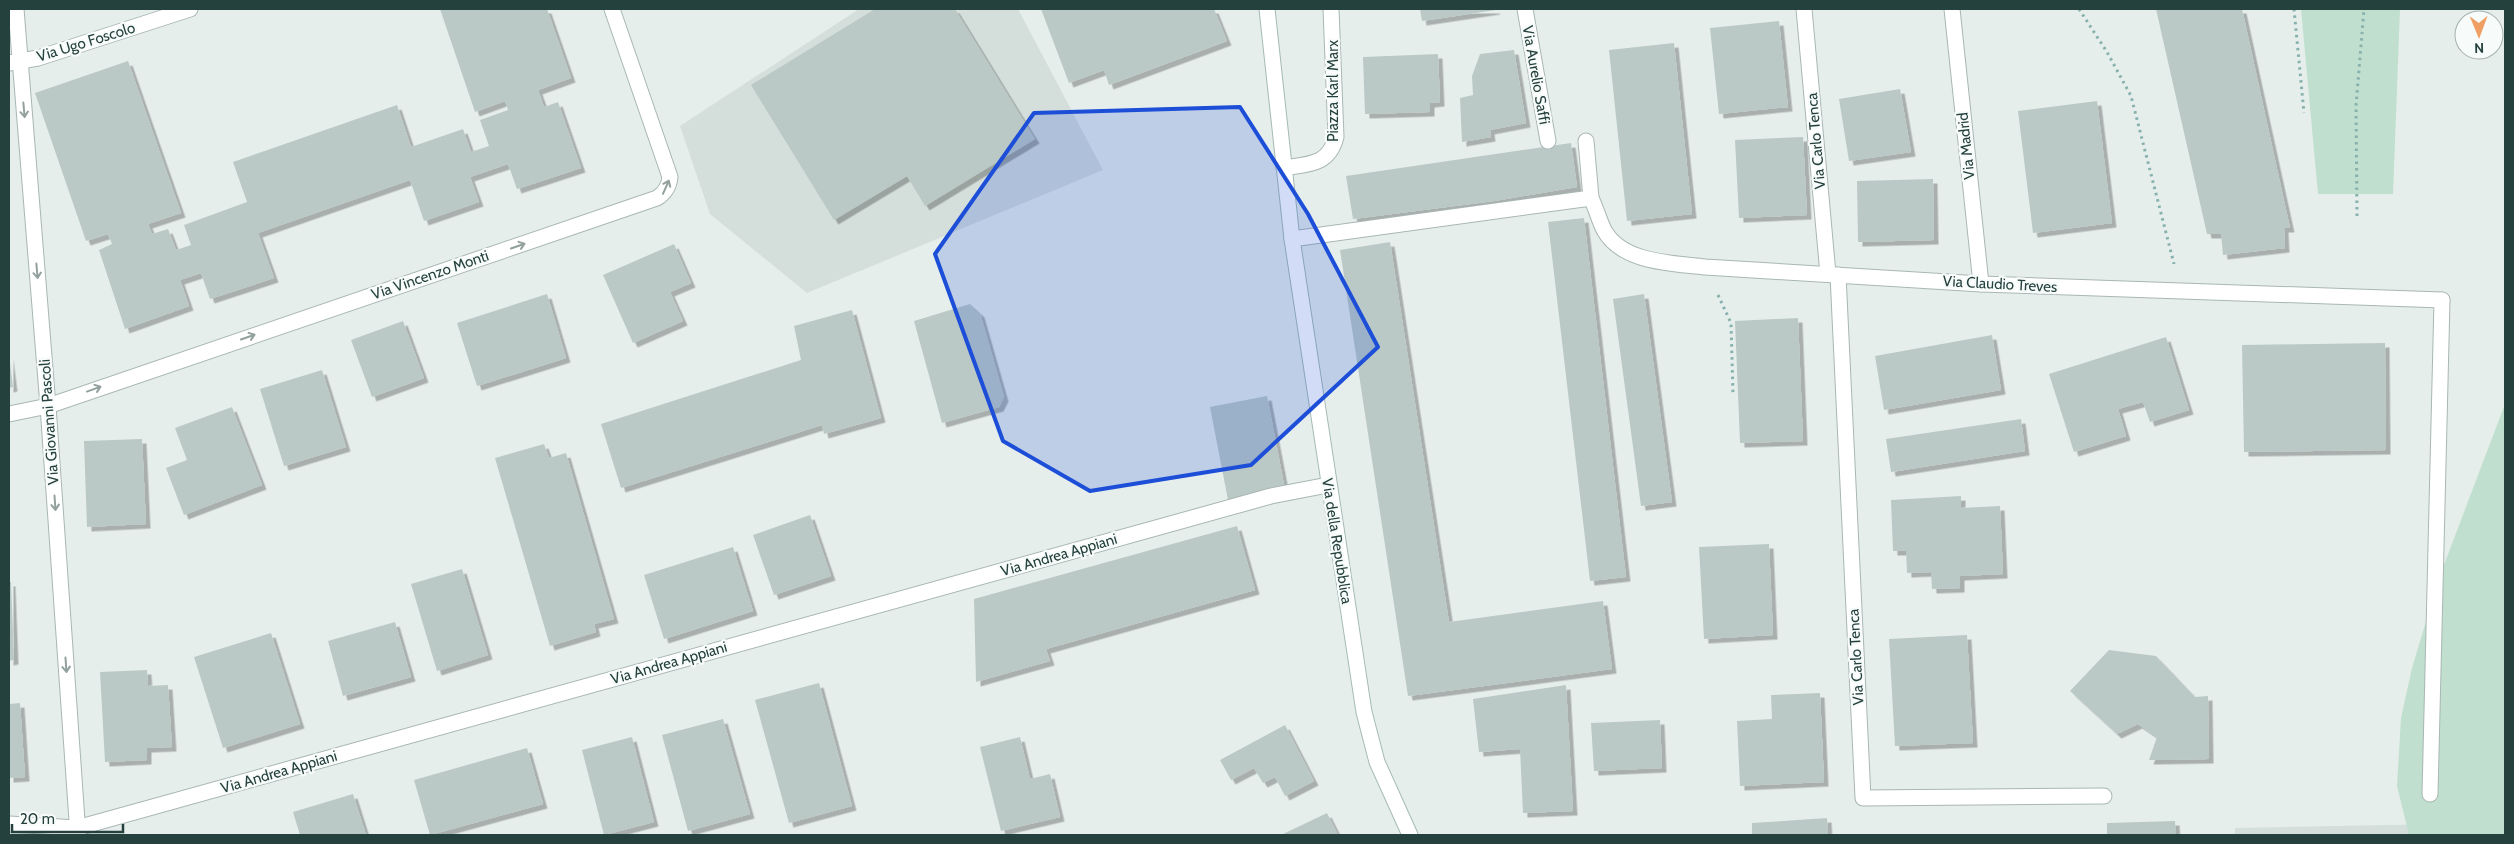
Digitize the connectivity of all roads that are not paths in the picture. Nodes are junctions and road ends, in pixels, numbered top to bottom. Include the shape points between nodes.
1 (16, 9) edge
2 (190, 9) edge
3 (612, 9) edge
4 (1267, 9) edge
5 (1331, 9) edge
6 (1525, 9) edge
7 (1804, 9) edge
8 (1952, 9) edge
9 (14, 62) edge
10 (1548, 141) dead end
11 (1586, 141) dead end
12 (1284, 168) junction
13 (1592, 198) junction
14 (1292, 239) junction
15 (1833, 274) junction
16 (1981, 284) junction
17 (48, 406) junction
18 (9, 414) edge
19 (1328, 485) junction
20 (2430, 794) dead end
21 (2104, 796) dead end
22 (9, 824) edge
23 (78, 831) edge
24 (1410, 835) edge

1 - 9 street, Via Giovanni Pascoli
2 - 9 street, Via Ugo Foscolo via 38,58
17 -> 3 street, Via Vincenzo Monti via 664,194 670,176
4 - 12 street
5 - 12 street, Piazza Karl Marx via 1336,137 1333,150 1314,163
6 - 10 street, Via Aurelio Saffi
7 - 15 street, Via Carlo Tenca
8 - 16 street, Via Madrid
9 -> 17 street, Via Giovanni Pascoli
11 - 13 street, Via Claudio Treves
12 - 14 street
13 - 14 street
13 - 15 street, Via Claudio Treves via 1605,231 1625,252 1705,267
14 - 19 street, Via della Repubblica
15 - 16 street, Via Claudio Treves
15 - 21 street, Via Carlo Tenca via 1863,798
16 - 20 street, Via Claudio Treves via 2442,300
17 - 18 street, Via Vincenzo Monti
17 -> 23 street, Via Giovanni Pascoli
19 - 23 street, Via Andrea Appiani via 1270,496
19 - 24 street, Via della Repubblica via 1364,712 1377,762
22 - 23 street, Via Andrea Appiani

